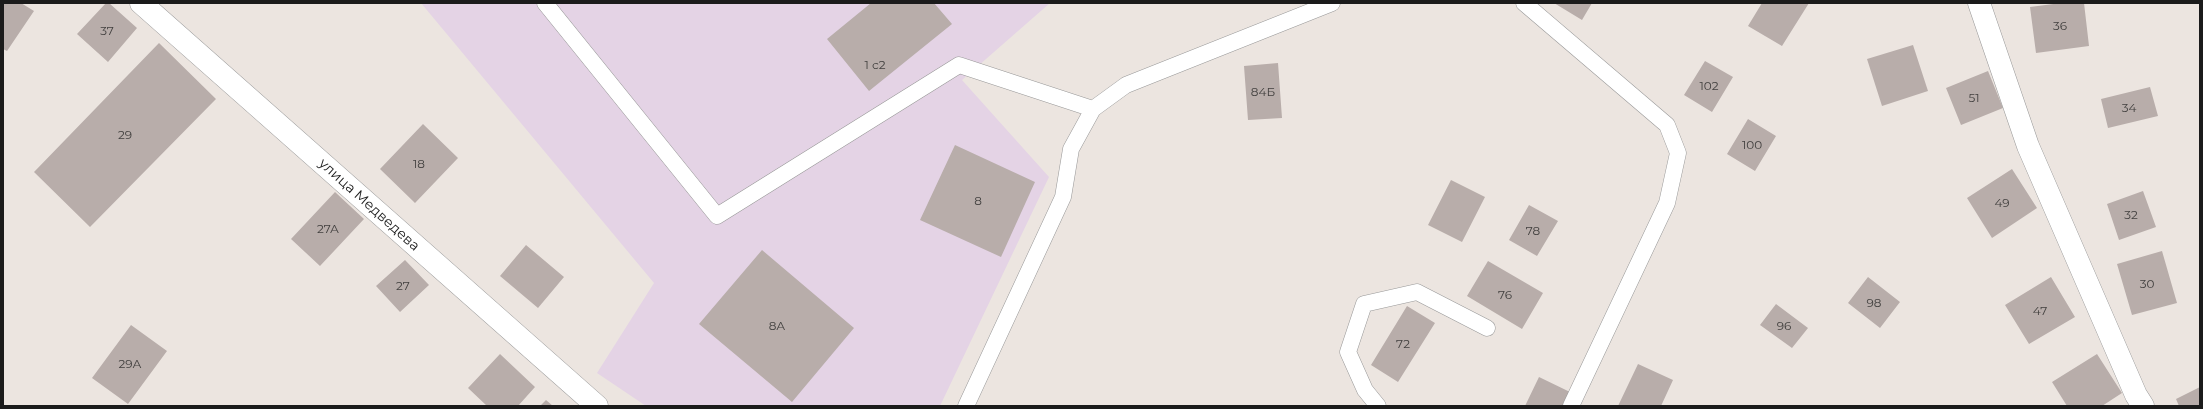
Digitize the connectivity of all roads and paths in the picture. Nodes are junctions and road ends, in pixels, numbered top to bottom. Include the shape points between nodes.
1 (141, 3) edge
2 (545, 3) edge
3 (1332, 3) edge
4 (1524, 3) edge
5 (1979, 3) edge
6 (1093, 109) junction
7 (1487, 328) dead end
8 (597, 406) edge
9 (966, 406) edge
10 (1378, 406) edge
11 (1570, 406) edge
12 (2143, 406) edge

1 - 8 street, улица Медведева
2 - 6 lane via 717,216 959,65
3 - 6 lane via 1126,85
4 - 11 lane via 1667,125 1678,153 1667,203
5 - 12 street via 2028,146
6 - 9 lane via 1071,149 1063,197
7 - 10 lane via 1417,292 1364,304 1348,352 1365,390

